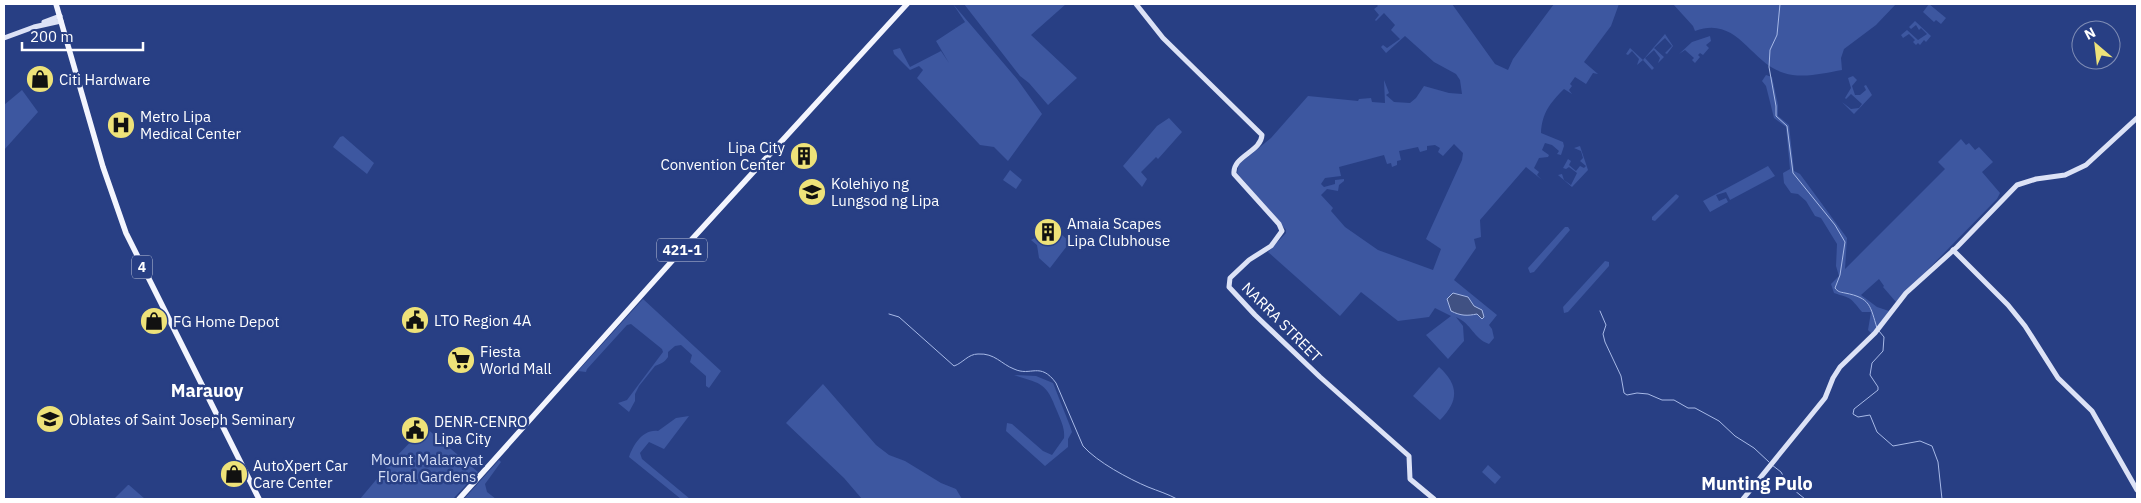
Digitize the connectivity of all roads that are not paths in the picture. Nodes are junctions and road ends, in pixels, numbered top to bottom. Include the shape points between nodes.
1 (56, 4) edge
2 (907, 4) edge
3 (1136, 4) edge
4 (60, 18) junction
5 (4, 37) edge
6 (2137, 118) edge
7 (1954, 250) junction
8 (2137, 490) edge
9 (259, 499) edge
10 (459, 499) edge
11 (1434, 499) edge
12 (1743, 499) edge

1 - 4 main road, 4
2 - 10 main road, 421-1
3 - 11 street, NARRA STREET via 1164,38 1262,135 1261,142 1236,164 1234,174 1282,231 1271,246 1248,260 1230,278 1229,287 1320,377 1409,456 1410,478
4 - 5 street
4 - 9 main road, 4 via 126,233
6 - 7 street via 2086,165 2064,175 2017,184
7 - 8 street via 2008,305 2058,378 2092,411
7 - 12 street via 1906,293 1876,333 1838,370 1827,396

